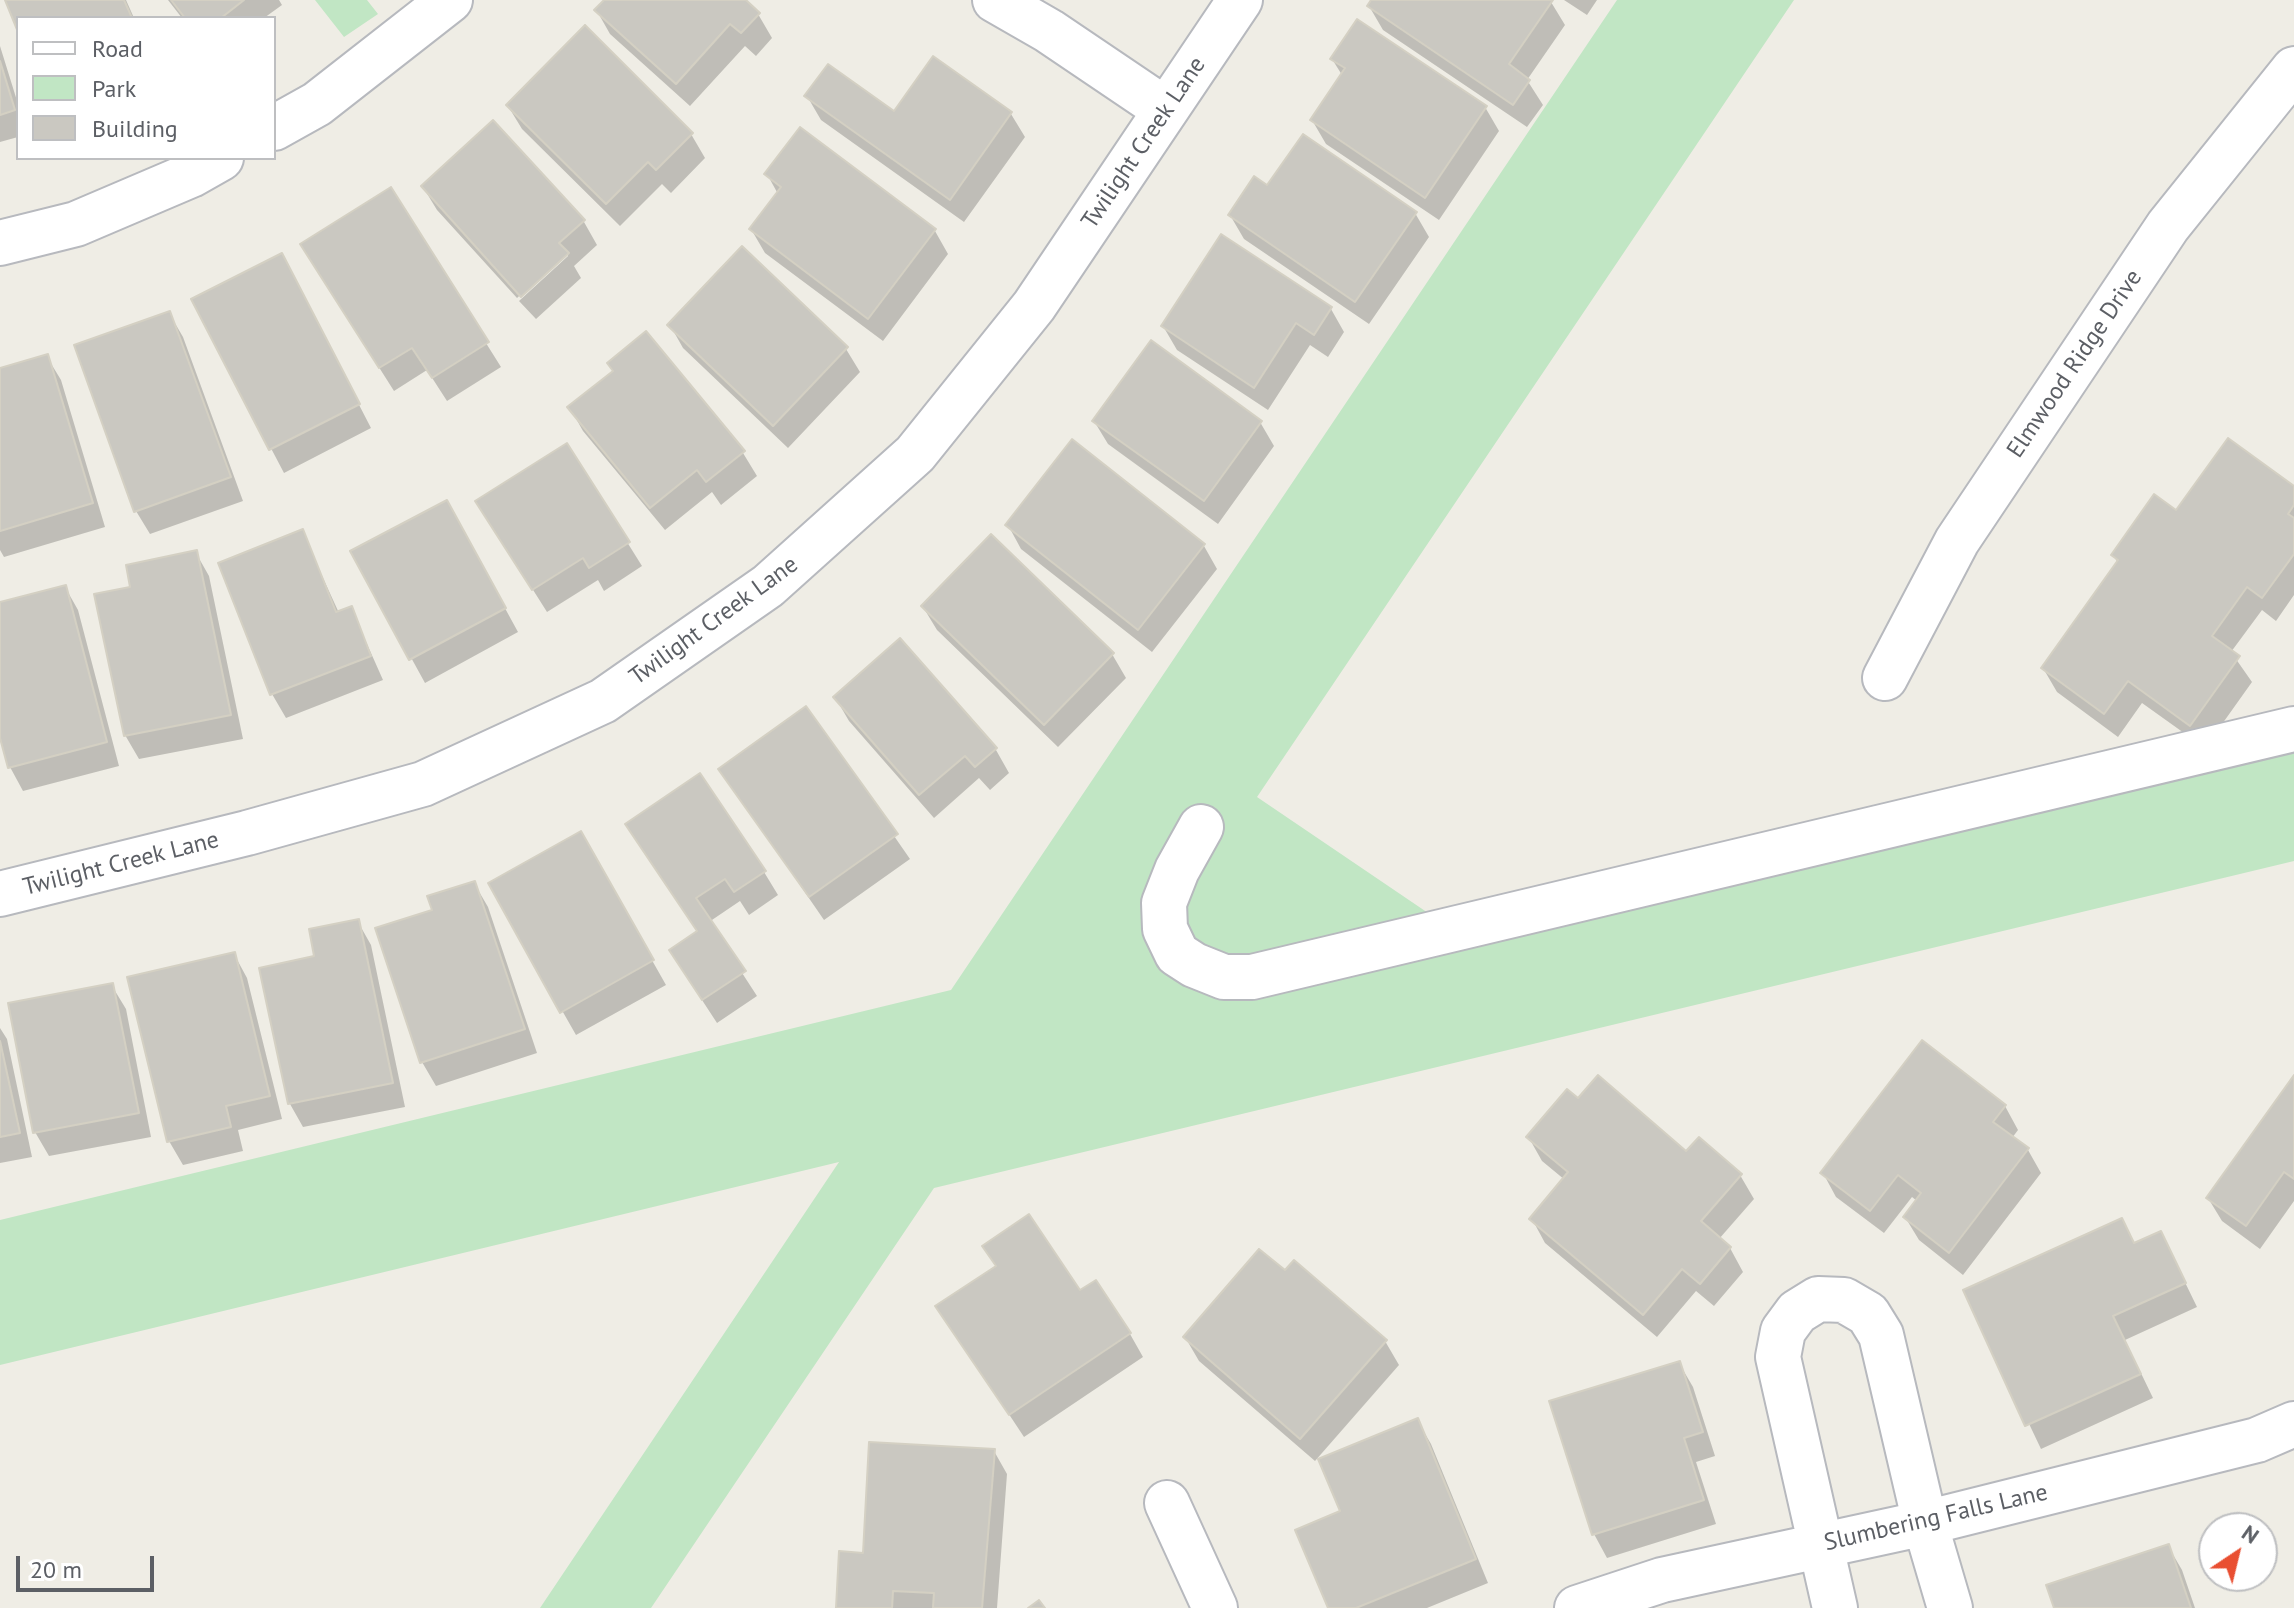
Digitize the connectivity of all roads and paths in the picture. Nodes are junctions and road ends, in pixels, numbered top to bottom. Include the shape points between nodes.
1 (450, 0) edge
2 (995, 0) edge
3 (1240, 0) edge
4 (2294, 69) edge
5 (1166, 110) junction
6 (276, 127) edge
7 (217, 160) edge
8 (0, 243) edge
9 (1885, 678) dead end
10 (2294, 729) edge
11 (1201, 827) dead end
12 (0, 894) edge
13 (2294, 1424) edge
14 (1167, 1503) dead end
15 (1925, 1523) junction
16 (1820, 1544) junction
17 (1215, 1608) edge
18 (1577, 1608) edge
19 (1835, 1608) edge
20 (1950, 1608) edge

1 - 6 street via 317,104
2 - 5 street
3 - 5 street, Twilight Creek Lane
4 - 9 street, Elmwood Ridge Drive via 2168,226 1957,541
5 - 12 street, Twilight Creek Lane via 1034,306 915,454 768,586 603,701 423,784
7 - 8 street via 76,224
10 - 11 street via 1252,977 1224,977 1194,965 1177,954 1165,929 1164,903
13 - 15 street, Slumbering Falls Lane via 2257,1440
14 - 17 street
15 - 16 street, Slumbering Falls Lane
15 - 16 street via 1881,1335 1868,1314 1844,1300 1818,1299 1797,1312 1783,1331 1778,1357
15 - 20 street
16 - 18 street, Slumbering Falls Lane via 1662,1580
16 - 19 street

